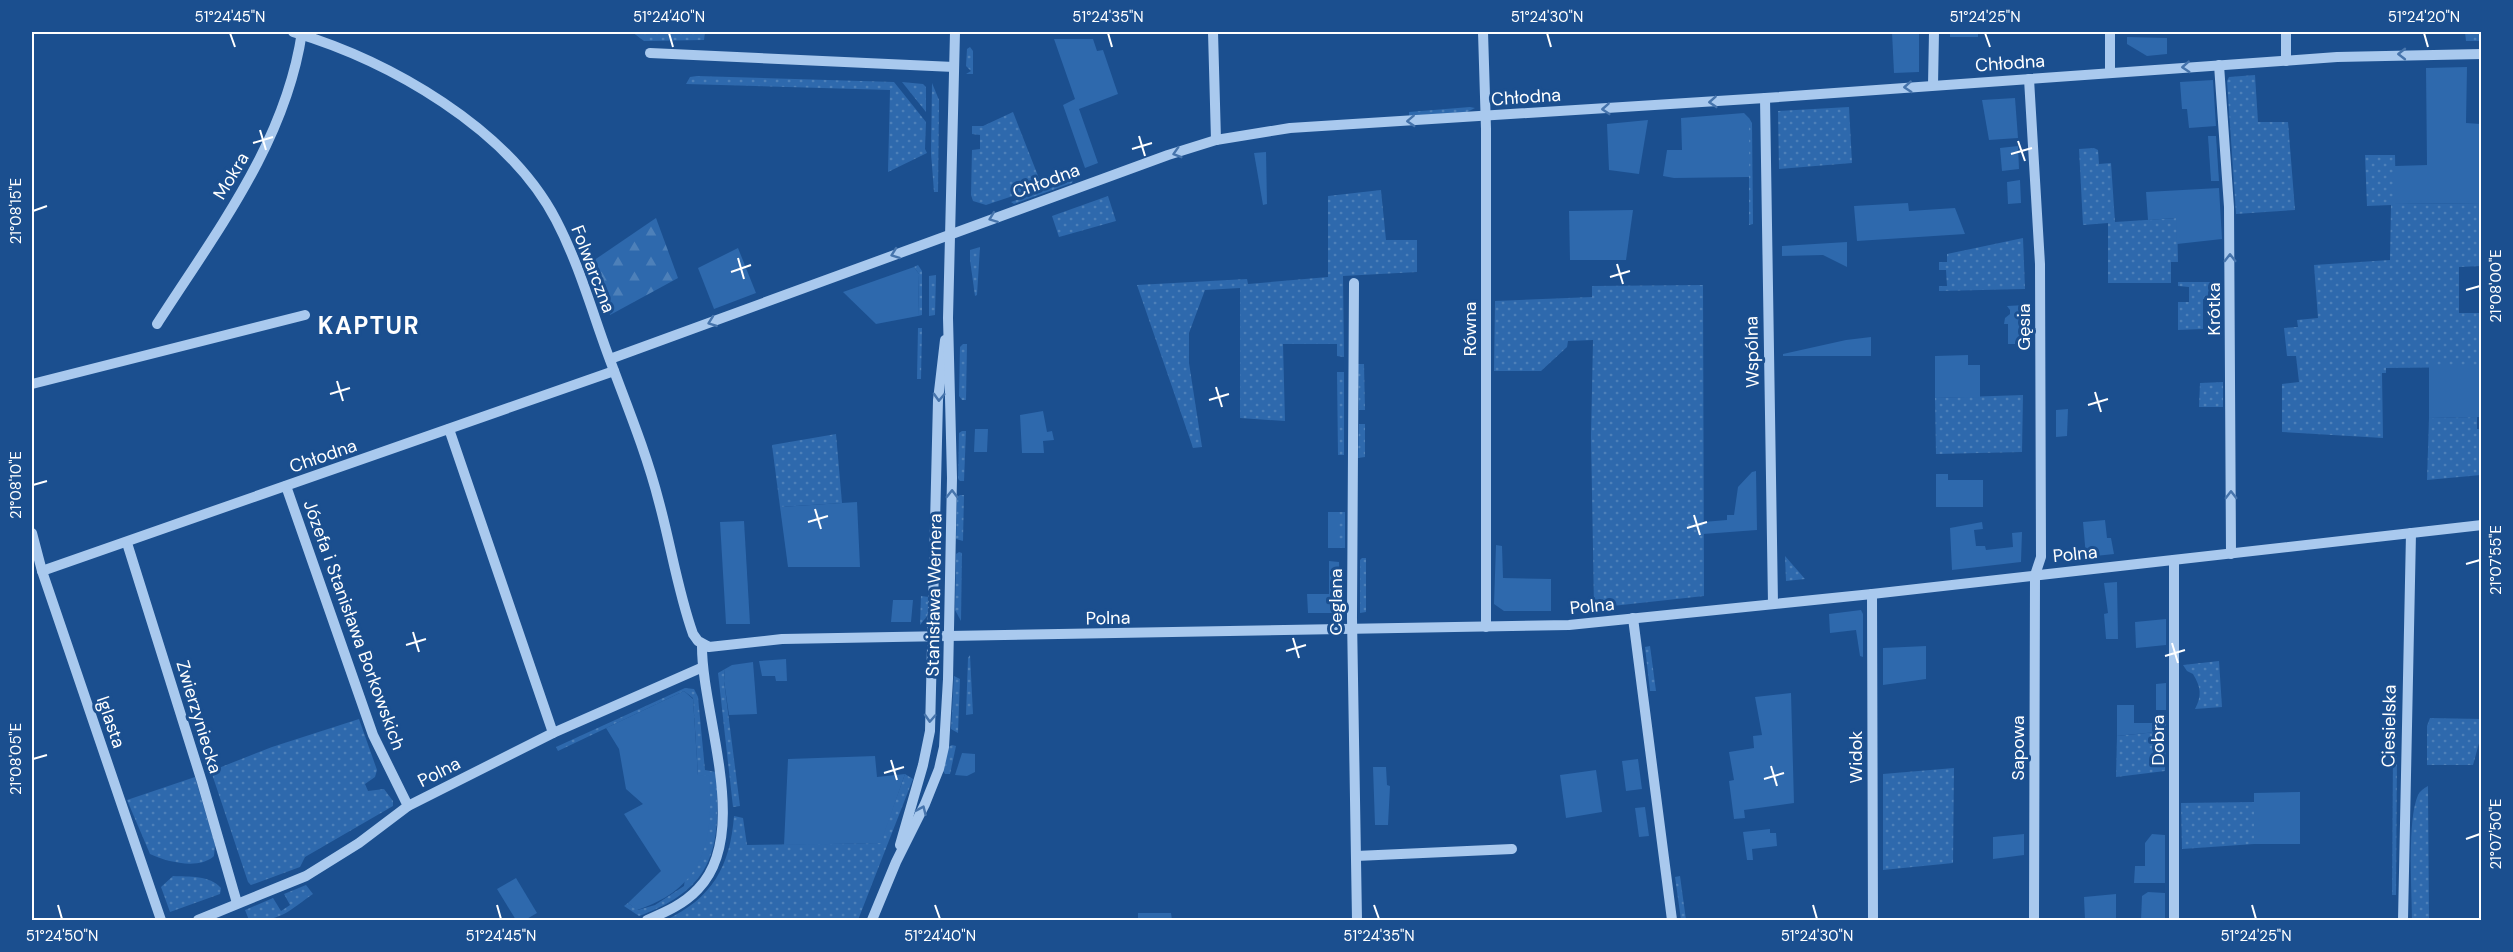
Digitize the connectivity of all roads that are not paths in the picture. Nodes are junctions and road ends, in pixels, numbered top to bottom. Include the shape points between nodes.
1 (299, 32) edge
2 (955, 32) edge
3 (1213, 32) edge
4 (1483, 32) edge
5 (1934, 32) edge
6 (2110, 32) edge
7 (2286, 32) edge
8 (650, 53) dead end
9 (2481, 54) edge
10 (2286, 61) junction
11 (2219, 65) junction
12 (954, 67) junction
13 (2110, 72) junction
14 (2029, 79) junction
15 (1933, 85) junction
16 (1765, 98) junction
17 (1486, 117) junction
18 (1216, 140) junction
19 (950, 235) junction
20 (1354, 283) dead end
21 (305, 315) dead end
22 (948, 318) junction
23 (157, 324) dead end
24 (610, 359) junction
25 (614, 371) junction
26 (32, 384) edge
27 (449, 429) junction
28 (286, 486) junction
29 (2481, 525) edge
30 (32, 533) edge
31 (2411, 533) junction
32 (127, 543) junction
33 (2231, 554) junction
34 (2174, 560) junction
35 (42, 571) junction
36 (2035, 575) junction
37 (1872, 594) junction
38 (1773, 604) junction
39 (1633, 618) junction
40 (1486, 627) junction
41 (1352, 629) junction
42 (933, 637) junction
43 (950, 637) junction
44 (702, 644) junction
45 (703, 667) junction
46 (553, 733) junction
47 (408, 806) junction
48 (1512, 849) dead end
49 (1356, 856) junction
50 (896, 862) junction
51 (237, 903) junction
52 (161, 921) edge
53 (198, 921) edge
54 (648, 921) edge
55 (872, 921) edge
56 (1357, 921) edge
57 (1672, 921) edge
58 (1873, 921) edge
59 (2034, 921) edge
60 (2175, 921) edge
61 (2403, 921) edge

1 - 23 street, Mokra via 298,59 266,152
1 - 24 street, Folwarczna via 419,89 469,120 498,144 536,188 556,219
2 - 12 street, Stanisława Wernera
3 - 18 street
4 - 17 street, Równa
5 - 15 street
6 - 13 street
7 - 10 street
8 - 12 street
9 -> 10 street, Chłodna via 2388,54
10 - 11 street, Chłodna
11 -> 13 street, Chłodna
33 -> 11 street, Krótka via 2229,207
12 - 19 street, Stanisława Wernera
13 - 14 street, Chłodna
14 - 15 street, Chłodna
14 - 36 street, Gęsia via 2040,264 2041,556
15 -> 16 street, Chłodna
16 -> 17 street, Chłodna
16 - 38 street, Wspólna
17 -> 18 street, Chłodna via 1290,128
17 - 40 street, Równa
18 -> 19 street, Chłodna
19 - 22 street, Stanisława Wernera
19 -> 24 street, Chłodna
20 - 41 street, Ceglana
21 - 26 street
22 -> 42 street, Stanisława Wernera via 938,400
43 -> 22 street, Stanisława Wernera
24 - 25 street, Folwarczna
25 - 27 street, Chłodna
25 - 44 street, Folwarczna via 659,500 689,623
27 - 28 street, Chłodna
27 - 46 street
28 - 32 street, Chłodna
28 - 47 street, Józefa i Stanisława Borkowskich via 373,735
29 - 31 street, Polna
30 - 35 street, Iglasta
31 - 33 street, Polna
31 - 61 street, Ciesielska
32 - 35 street, Chłodna
32 - 51 street, Zwierzyniecka
33 - 34 street, Polna
34 - 36 street, Polna
34 - 60 street, Dobra
35 - 52 street, Iglasta
36 - 37 street, Polna
36 - 59 street, Sapowa
37 - 38 street, Polna
37 - 58 street, Widok
38 - 39 street, Polna
39 - 40 street, Polna via 1569,626
39 - 57 street
40 - 41 street, Polna
41 - 43 street, Polna
41 - 49 street, Ceglana
42 - 43 street, Polna
42 - 44 street, Polna via 782,639 715,647
42 -> 50 street, Stanisława Wernera via 927,748
50 -> 43 street, Stanisława Wernera via 939,769 944,747
44 - 45 street
45 - 46 street, Polna
45 - 54 street via 723,807 718,851 700,888 675,908
46 - 47 street, Polna
47 - 51 street, Polna via 306,876
48 - 49 street
49 - 56 street, Ceglana
50 - 55 street, Stanisława Wernera
51 - 53 street, Polna

